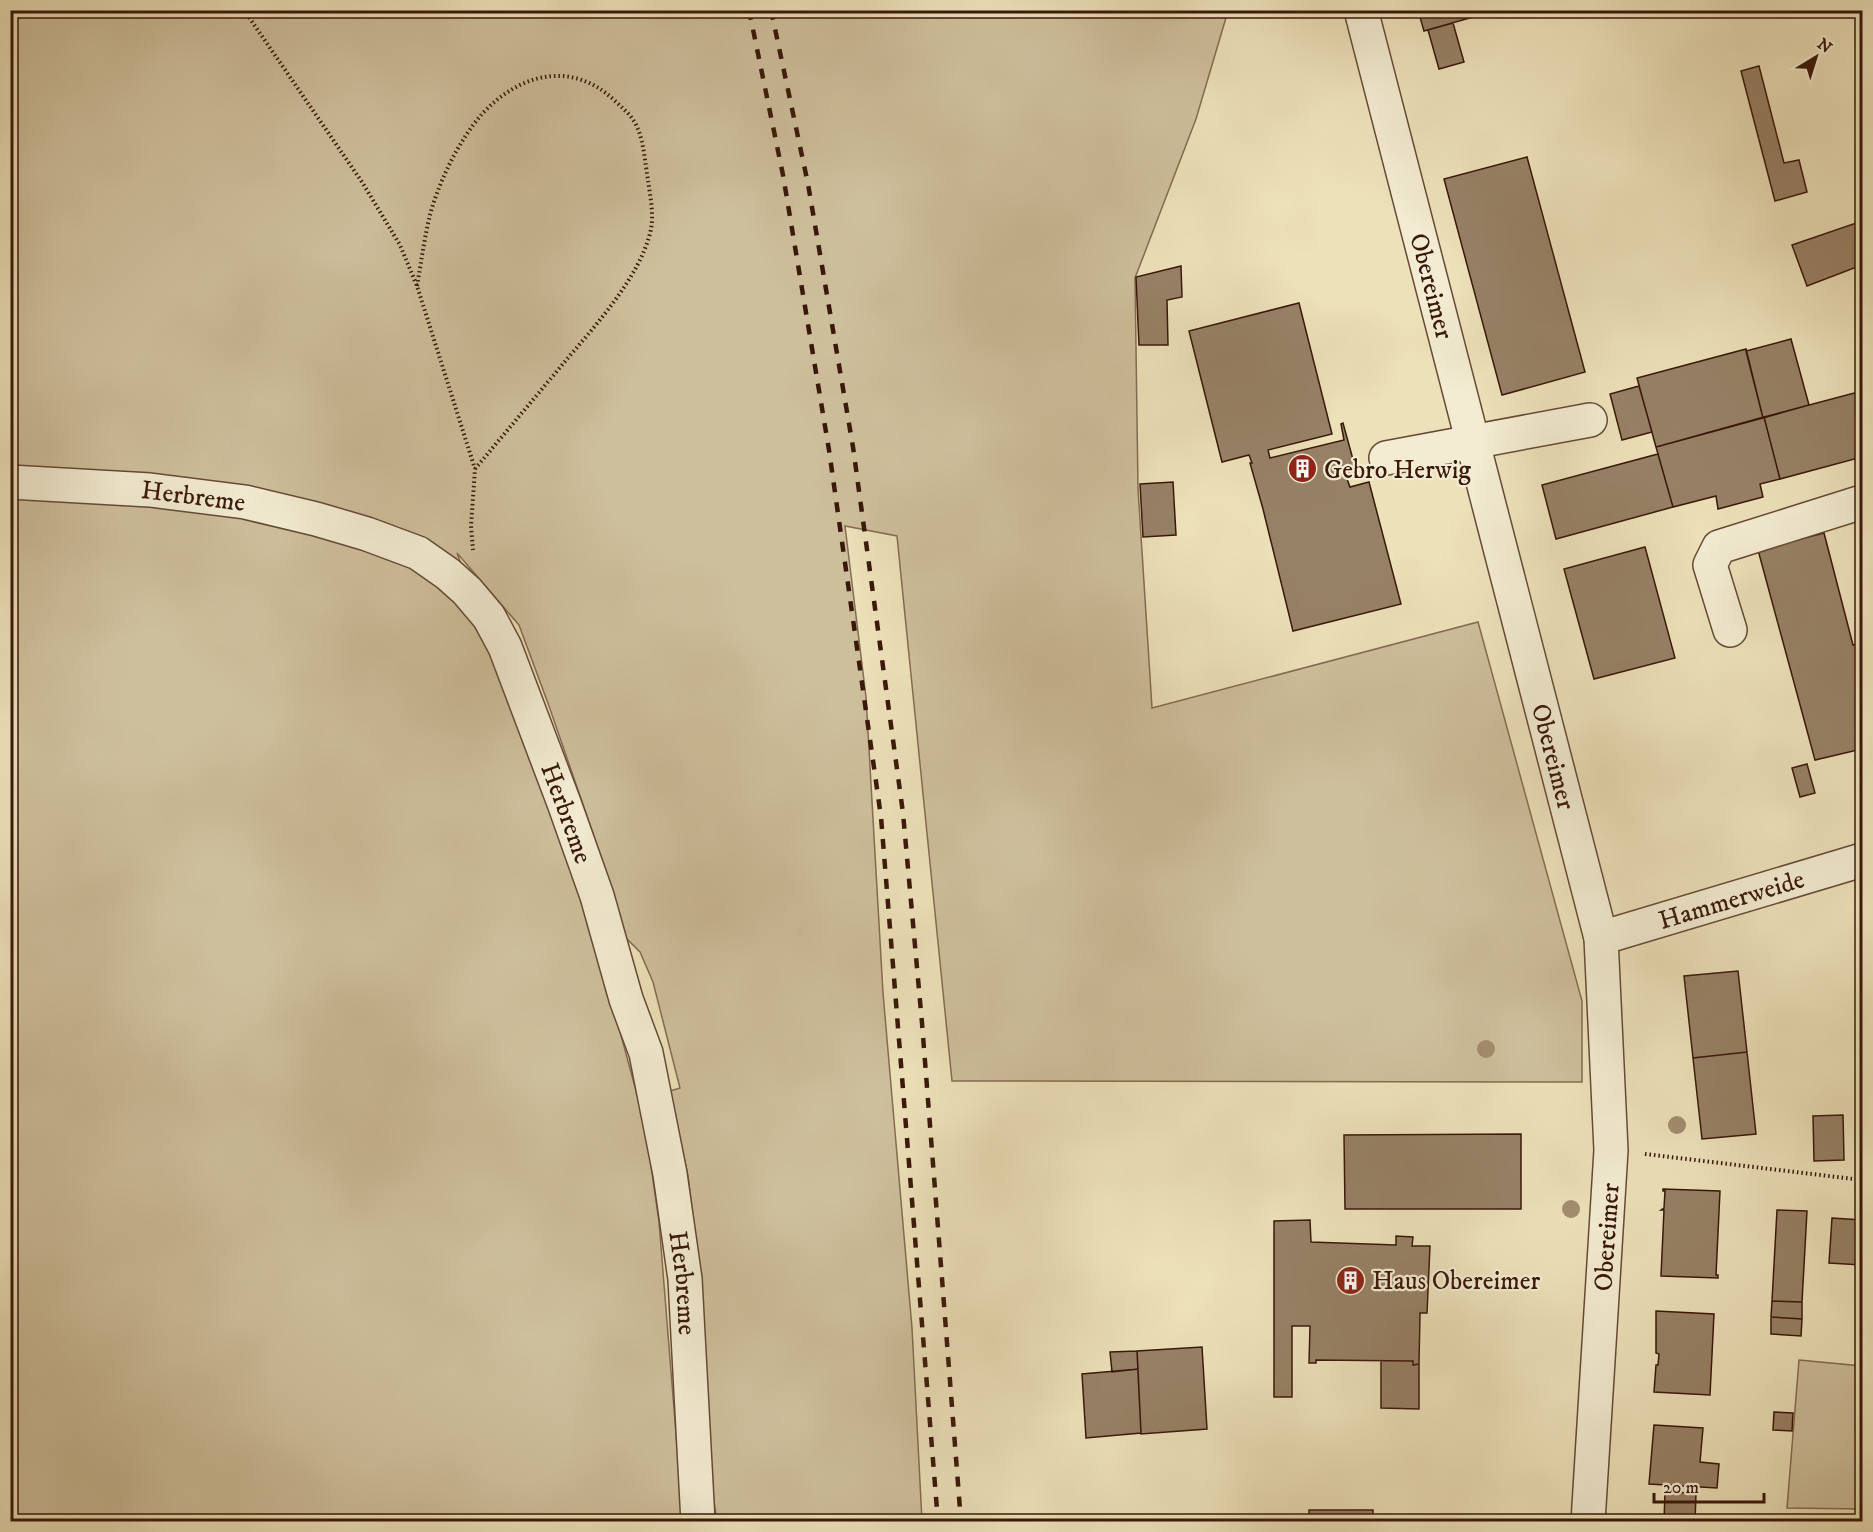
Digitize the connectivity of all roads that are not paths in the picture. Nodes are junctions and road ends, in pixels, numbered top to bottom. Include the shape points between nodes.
1 (1361, 10) edge
2 (1590, 420) dead end
3 (1472, 442) junction
4 (1386, 458) dead end
5 (10, 482) edge
6 (1863, 502) edge
7 (1730, 630) dead end
8 (1863, 860) edge
9 (1601, 938) junction
10 (698, 1521) edge
11 (1588, 1521) edge

1 - 3 street, Obereimer
2 - 3 street
3 - 4 street
3 - 9 street, Obereimer
5 - 10 street, Herbreme via 150,490 245,502 315,519 418,554 448,574 489,617 505,647 597,896 626,999 646,1053 670,1174 685,1279
6 - 7 street via 1719,547 1710,565
8 - 9 street, Hammerweide
9 - 11 street, Obereimer via 1611,1150

